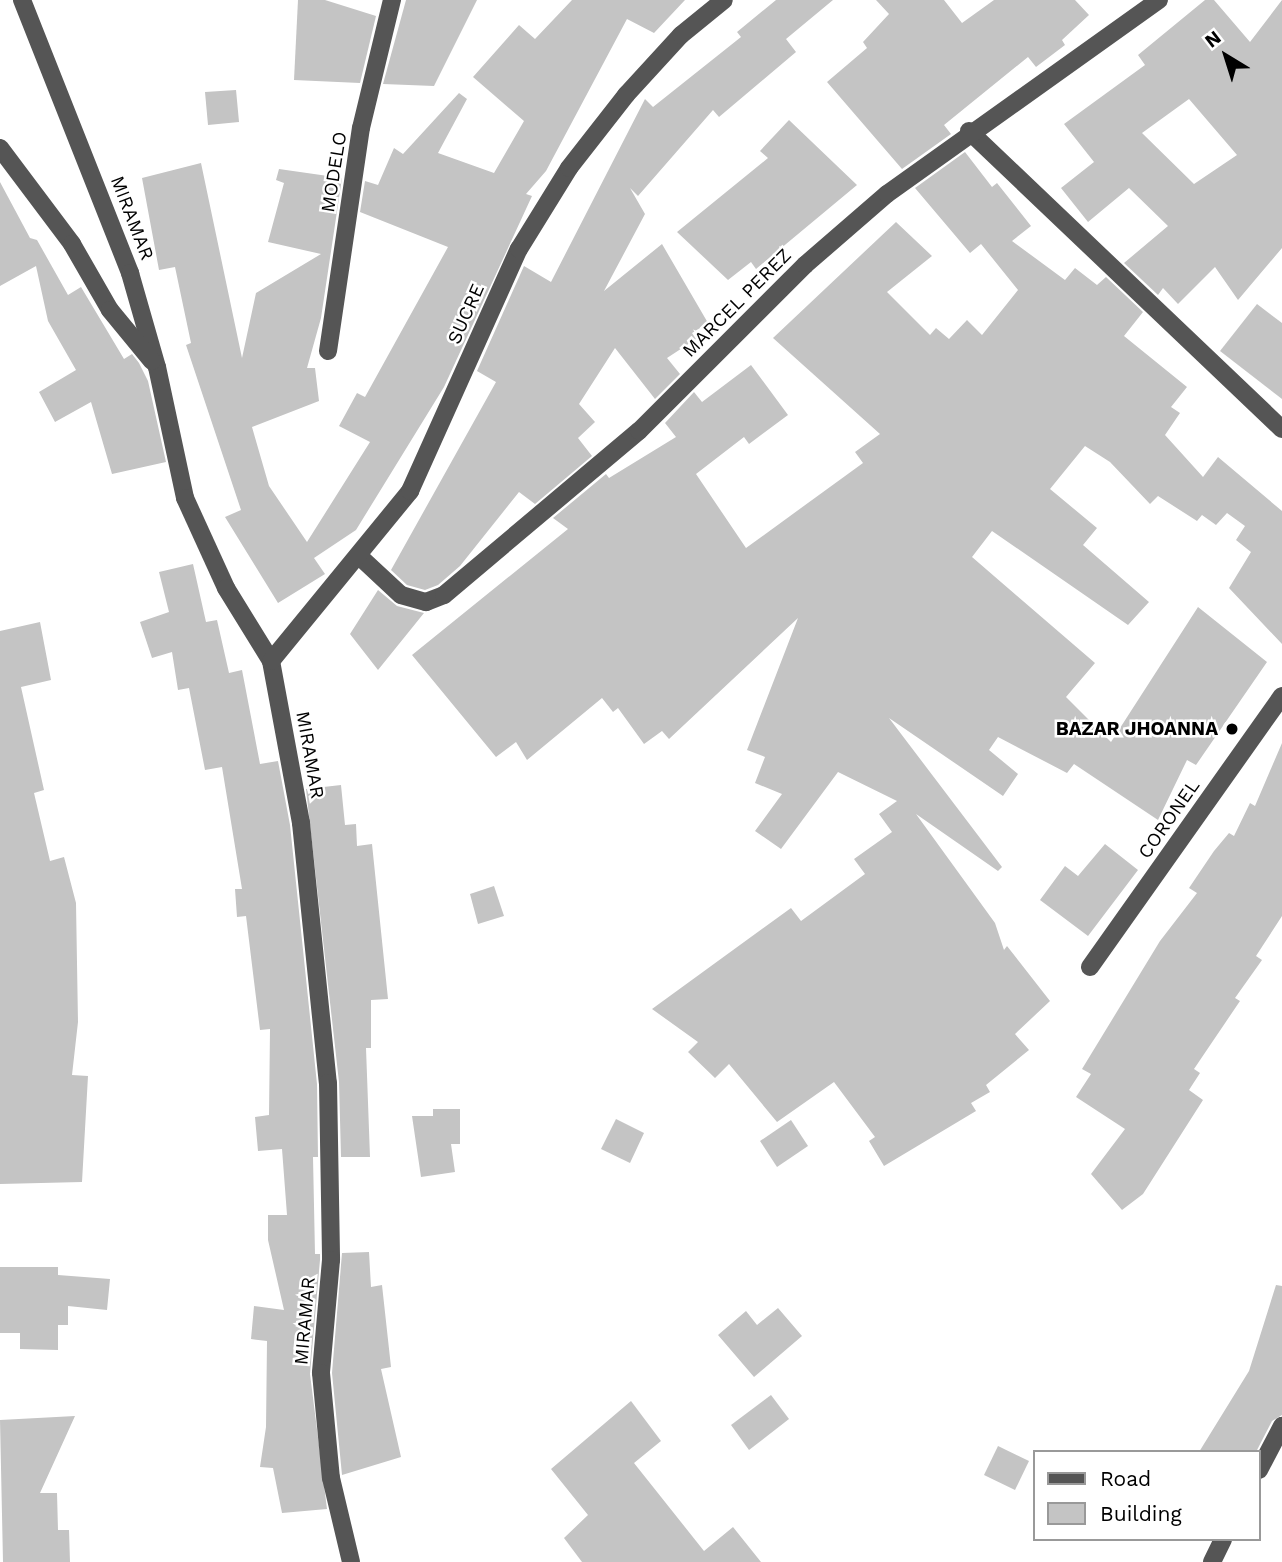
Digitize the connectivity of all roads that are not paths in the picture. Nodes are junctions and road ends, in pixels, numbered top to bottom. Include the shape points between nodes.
1 (22, 0) edge
2 (392, 0) edge
3 (724, 0) edge
4 (1159, 0) edge
5 (969, 131) junction
6 (0, 148) edge
7 (328, 351) dead end
8 (157, 367) junction
9 (1282, 429) edge
10 (359, 556) junction
11 (271, 661) junction
12 (1282, 696) edge
13 (1090, 967) dead end
14 (1282, 1426) edge
15 (1261, 1466) edge
16 (1222, 1541) edge
17 (351, 1562) edge
18 (1212, 1562) edge

1 - 8 street, MIRAMAR via 130,273
2 - 7 street, MODELO via 361,128
3 - 10 street, SUCRE via 681,35 569,168 519,249 410,491
4 - 5 street, MARCEL PEREZ
5 - 9 street
5 - 10 street, MARCEL PEREZ via 805,265 639,431 444,595 426,602 401,596
6 - 8 street via 72,244 110,310
8 - 11 street, MIRAMAR via 185,498 226,588
10 - 11 street, SUCRE
11 - 17 street, MIRAMAR via 301,823 328,1083 331,1260 321,1373 331,1478
12 - 13 street, CORONEL
14 - 15 street
16 - 18 street

